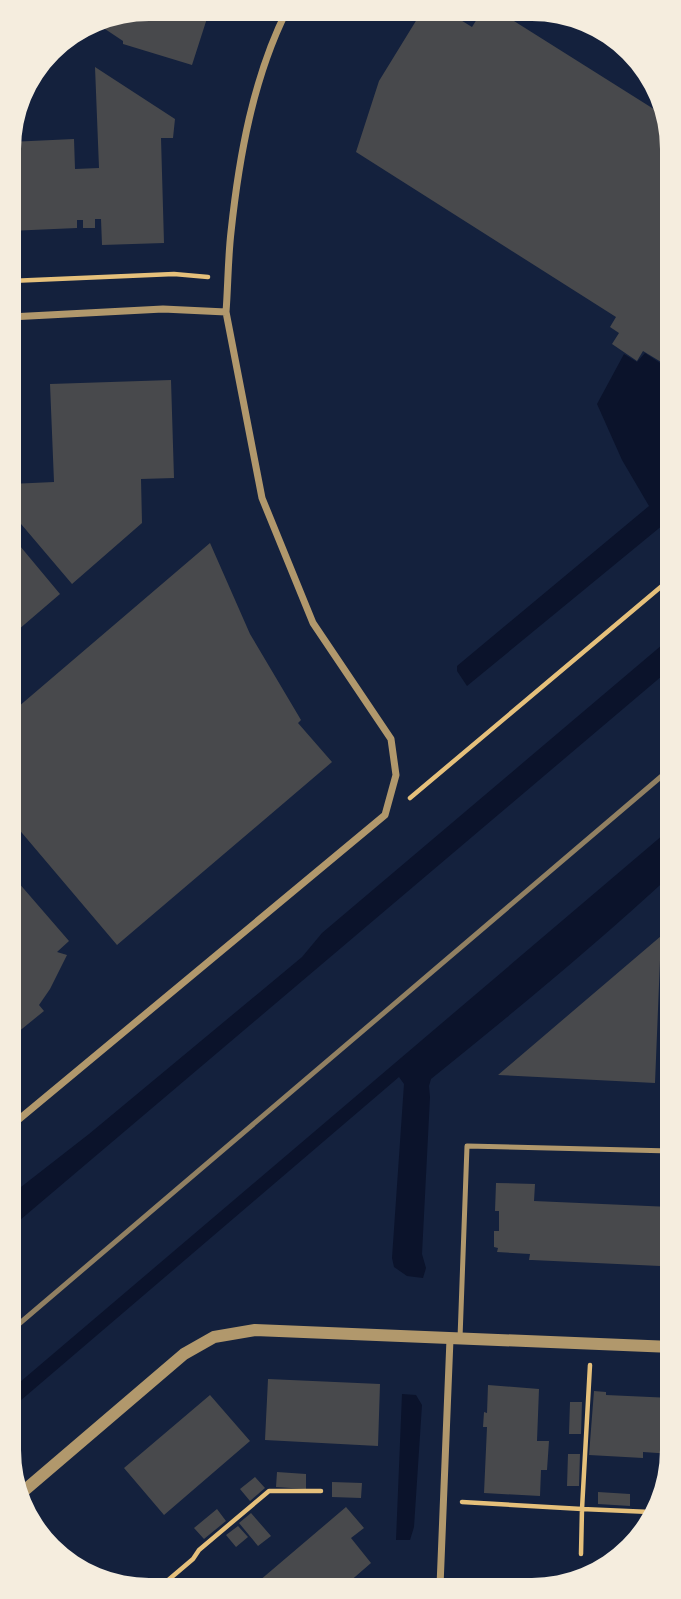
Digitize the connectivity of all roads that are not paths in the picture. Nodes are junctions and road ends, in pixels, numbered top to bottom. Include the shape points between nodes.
1 (281, 21) edge
2 (226, 312) junction
3 (21, 316) edge
4 (21, 1118) edge
5 (660, 1151) edge
6 (455, 1338) junction
7 (660, 1346) edge
8 (27, 1488) edge
9 (440, 1578) edge

1 - 2 street via 248,118 230,234
2 - 3 street via 163,309
2 - 4 street via 262,498 313,623 391,739 396,775 385,815
5 - 6 lane via 467,1146
6 - 7 street
6 - 8 street via 255,1330 214,1337 184,1354
6 - 9 street

